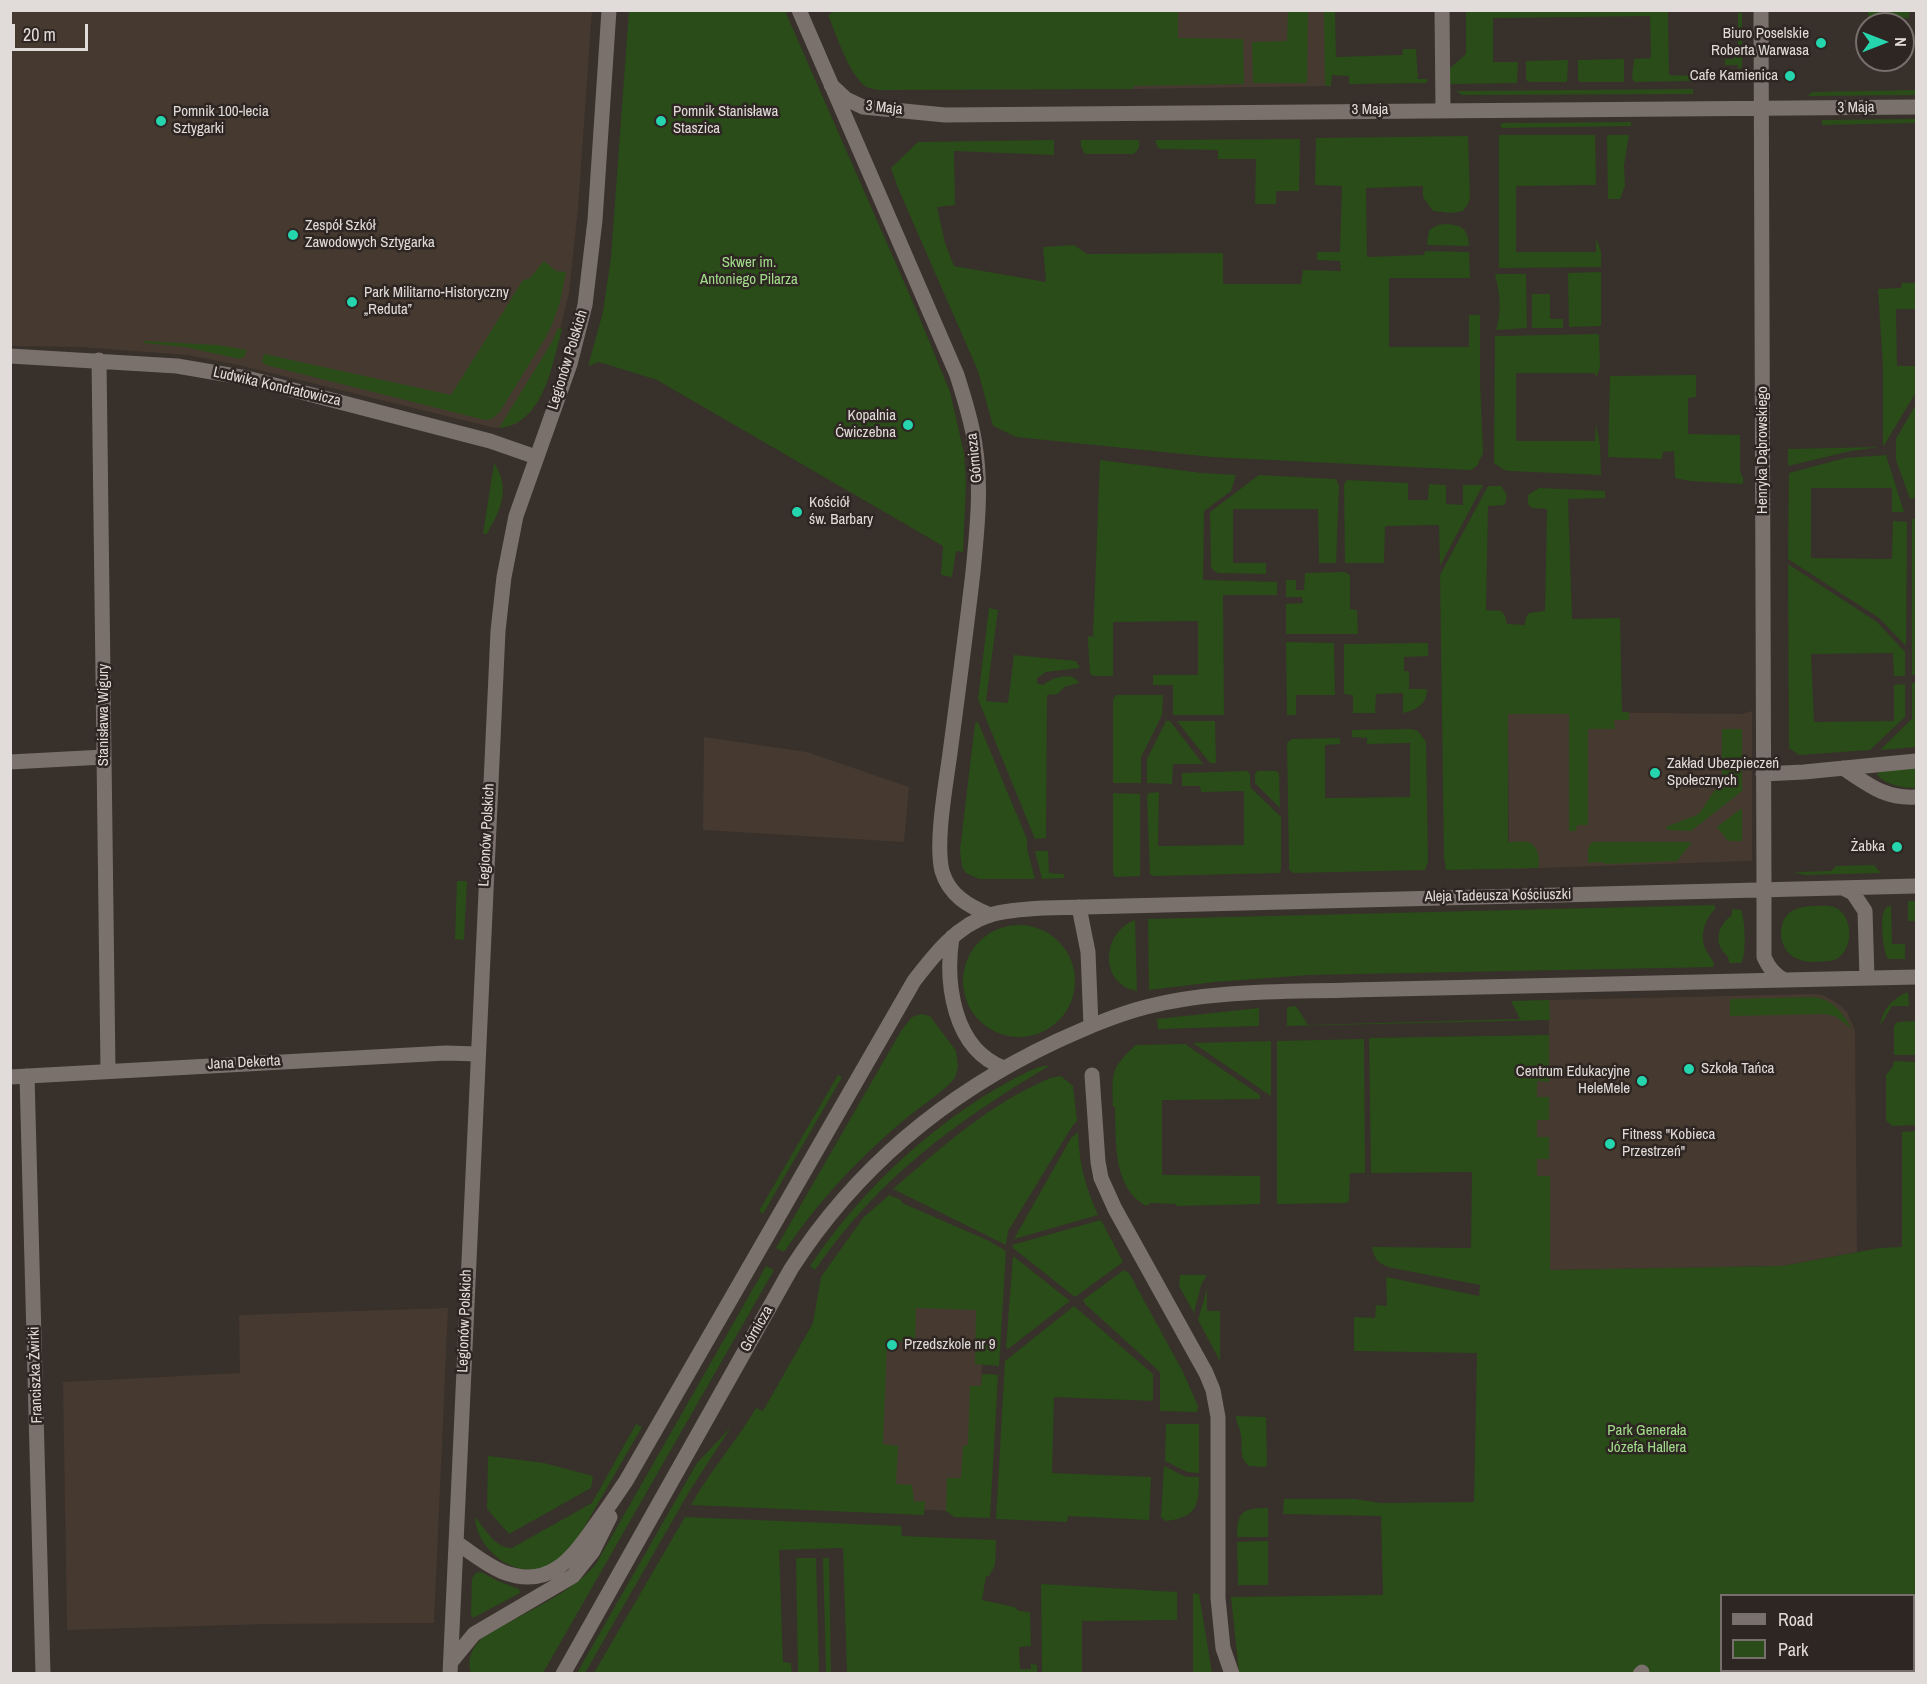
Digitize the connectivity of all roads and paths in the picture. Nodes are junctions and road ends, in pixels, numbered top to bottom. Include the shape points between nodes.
1 (609, 10) edge
2 (799, 10) edge
3 (1442, 10) edge
4 (1761, 10) edge
5 (831, 85) junction
6 (1917, 107) edge
7 (1762, 108) junction
8 (1443, 110) junction
9 (10, 356) edge
10 (99, 360) junction
11 (536, 457) junction
12 (104, 757) junction
13 (1917, 761) edge
14 (10, 762) edge
15 (1843, 768) junction
16 (1763, 774) junction
17 (1917, 797) edge
18 (1917, 886) edge
19 (1843, 888) junction
20 (1764, 890) junction
21 (1079, 907) junction
22 (990, 915) junction
23 (952, 937) junction
24 (1917, 977) edge
25 (1867, 978) junction
26 (1784, 980) junction
27 (1091, 1026) junction
28 (477, 1054) junction
29 (1004, 1068) junction
30 (108, 1070) junction
31 (1092, 1075) dead end
32 (27, 1076) junction
33 (10, 1077) edge
34 (626, 1481) junction
35 (456, 1542) junction
36 (577, 1649) junction
37 (452, 1670) edge
38 (43, 1674) edge
39 (557, 1674) edge
40 (563, 1674) edge
41 (1232, 1674) edge

1 - 11 street, Legionów Polskich via 596,220 585,305 570,364
2 - 5 street, Górnicza
3 - 8 street
4 - 7 street, Henryka Dąbrowskiego
5 - 8 street, 3 Maja via 846,99 863,107 945,115
5 - 22 street, Górnicza via 957,375 972,428 978,520 944,799 941,868 955,894 970,907
6 - 7 street, 3 Maja
7 - 8 street, 3 Maja
7 - 16 street, Henryka Dąbrowskiego
9 - 10 street, Ludwika Kondratowicza
10 - 11 street, Ludwika Kondratowicza via 177,366 247,378 490,441
10 - 12 street, Stanisława Wigury
11 - 28 street, Legionów Polskich via 512,532 498,631
12 - 14 street
12 - 30 street, Stanisława Wigury
13 - 15 street
15 - 16 street
15 - 17 street via 1879,791 1895,797
16 - 20 street, Henryka Dąbrowskiego
18 - 19 street, Aleja Tadeusza Kościuszki
19 - 20 street, Aleja Tadeusza Kościuszki
19 - 25 street via 1853,893 1865,911
20 - 21 street, Aleja Tadeusza Kościuszki
20 - 26 street, Henryka Dąbrowskiego via 1764,957 1768,967
21 - 22 street
21 - 27 street via 1088,952
22 - 23 street
23 - 29 street via 950,985 957,1017 979,1051
23 - 34 street via 933,956 902,1000
24 - 25 street
25 - 26 street
26 - 27 street via 1263,993 1146,1007
27 - 29 street
28 - 30 street, Jana Dekerta
28 - 35 street, Legionów Polskich
29 - 36 street, Górnicza via 949,1103 893,1147 831,1211 810,1239
30 - 32 street, Jana Dekerta
31 - 41 street via 1101,1178 1213,1390 1218,1417 1218,1598 1223,1648
32 - 33 street, Jana Dekerta
32 - 38 street, Franciszka Żwirki
34 - 35 street via 571,1558 544,1575 518,1576 501,1571
34 - 37 street via 593,1551 573,1576 474,1634
35 - 37 street, Legionów Polskich
36 - 39 street, Górnicza
36 - 40 street, Górnicza

